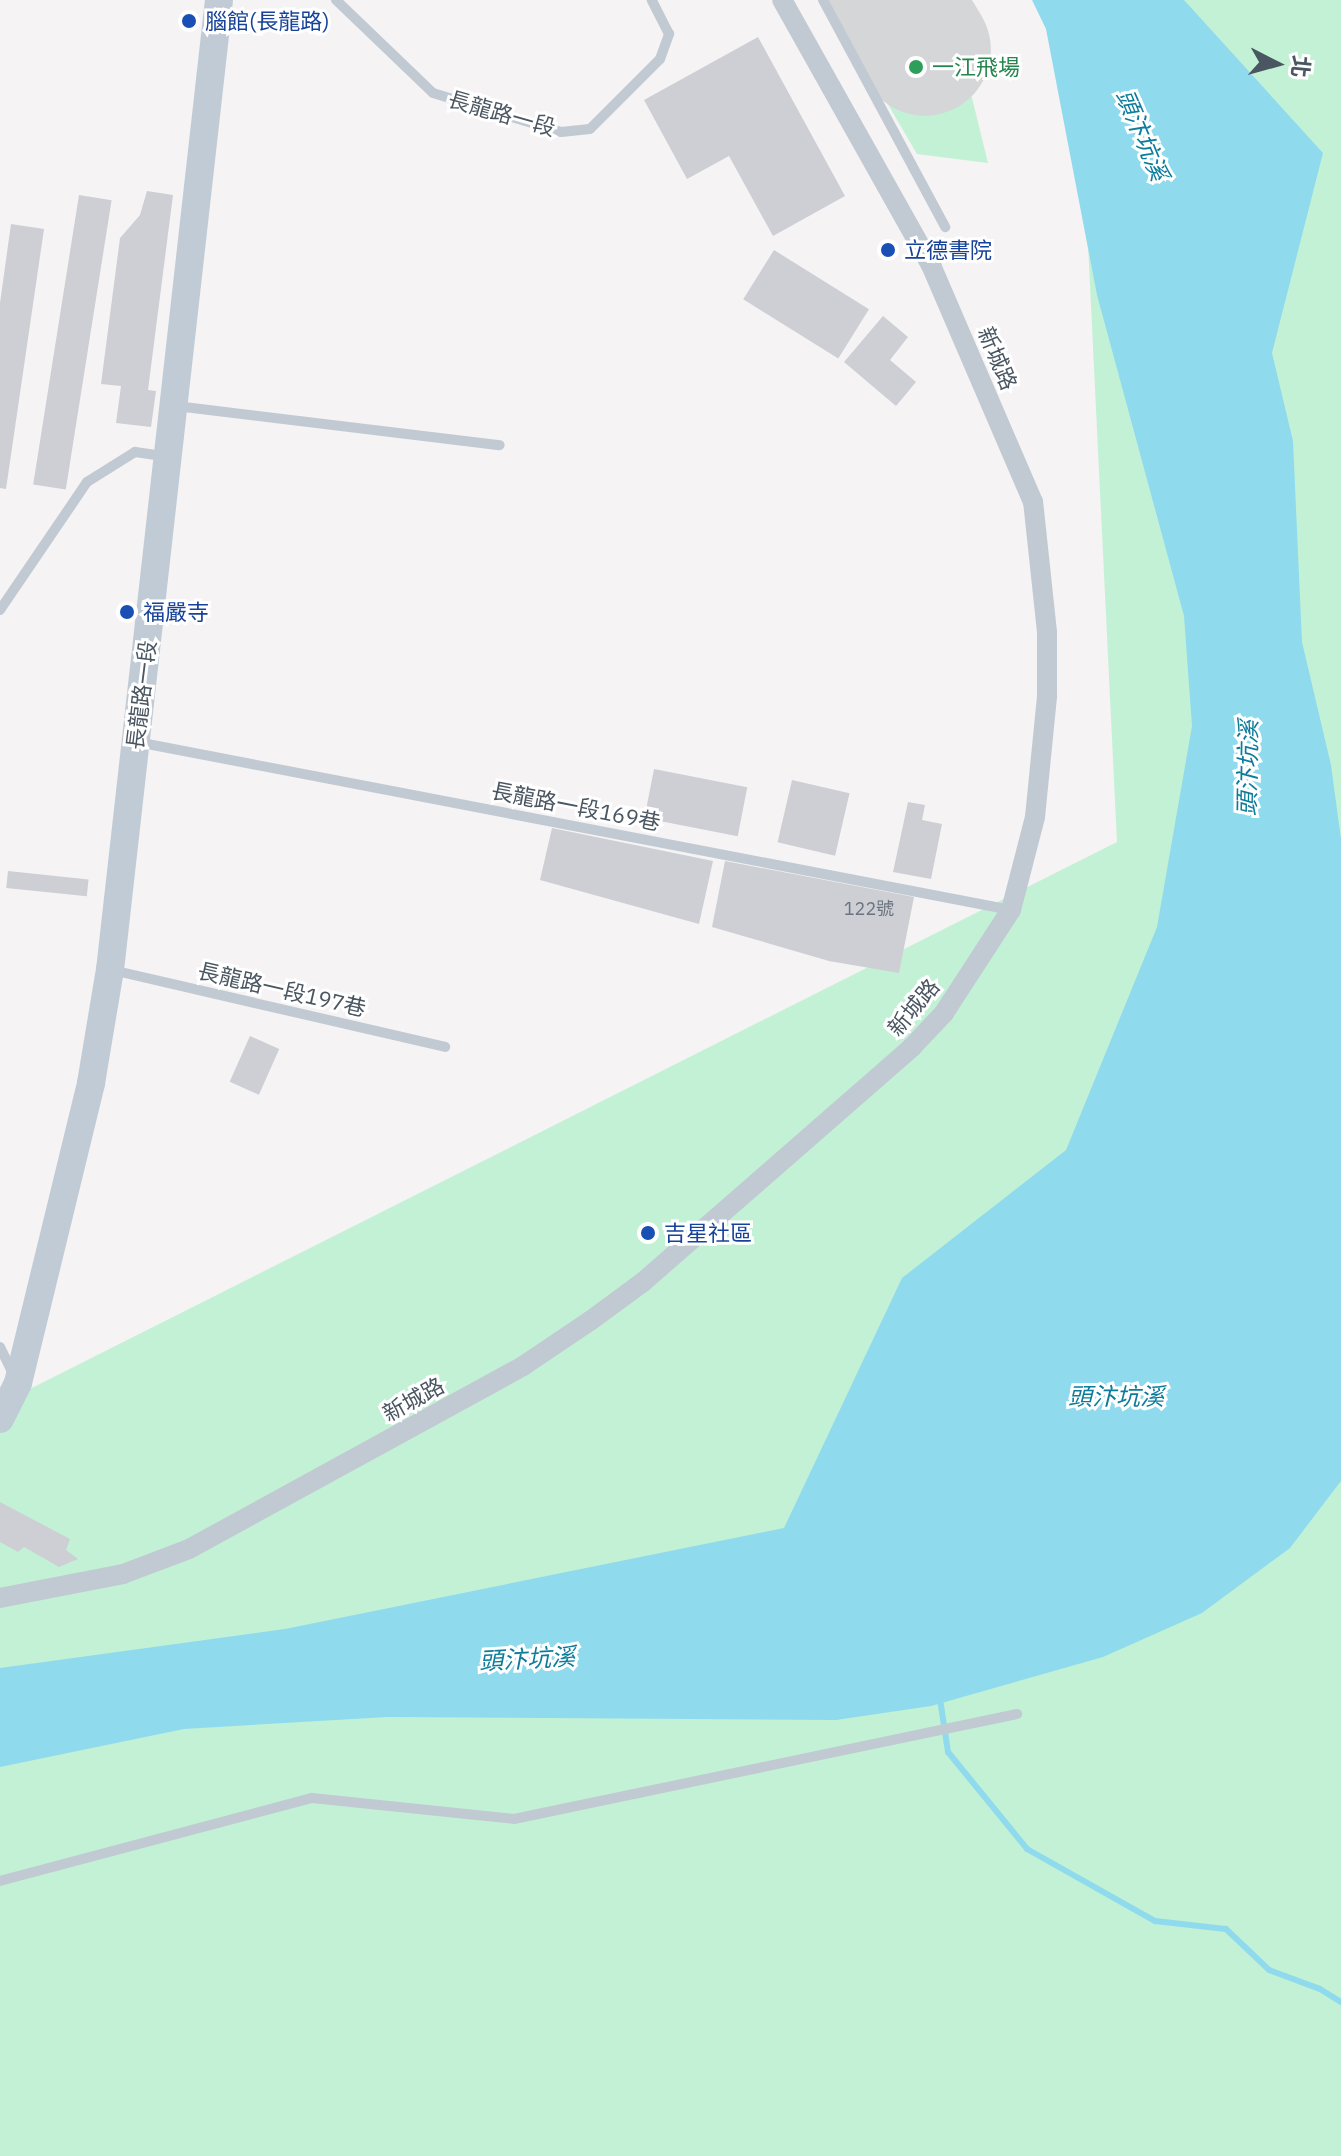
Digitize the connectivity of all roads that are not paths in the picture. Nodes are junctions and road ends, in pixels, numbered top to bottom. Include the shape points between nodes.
1 (219, 0) edge
2 (336, 0) edge
3 (652, 0) edge
4 (782, 0) edge
5 (823, 0) edge
6 (945, 227) dead end
7 (176, 406) junction
8 (500, 445) dead end
9 (171, 457) junction
10 (0, 610) edge
11 (134, 741) junction
12 (1011, 910) junction
13 (110, 970) junction
14 (445, 1047) dead end
15 (0, 1347) edge
16 (18, 1383) junction
17 (0, 1419) edge
18 (0, 1598) edge
19 (1017, 1714) dead end
20 (0, 1881) edge

1 - 7 main road, 長龍路一段
2 - 3 lane, 長龍路一段 via 433,93 561,132 590,129 660,59 669,34
4 - 12 street, 新城路 via 932,267 1033,502 1047,632 1047,696 1035,817
5 - 6 lane
7 - 8 lane
7 - 9 main road, 長龍路一段
9 - 10 lane via 135,452 87,482
9 - 11 main road, 長龍路一段
11 - 12 lane, 長龍路一段169巷
11 - 13 main road, 長龍路一段
12 - 18 street, 新城路 via 944,1013 912,1047 643,1282 590,1321 523,1366 189,1549 123,1574
13 - 14 lane, 長龍路一段197巷
13 - 16 main road, 長龍路一段 via 91,1083
15 - 16 lane
16 - 17 main road, 長龍路一段
19 - 20 lane via 514,1819 312,1798

